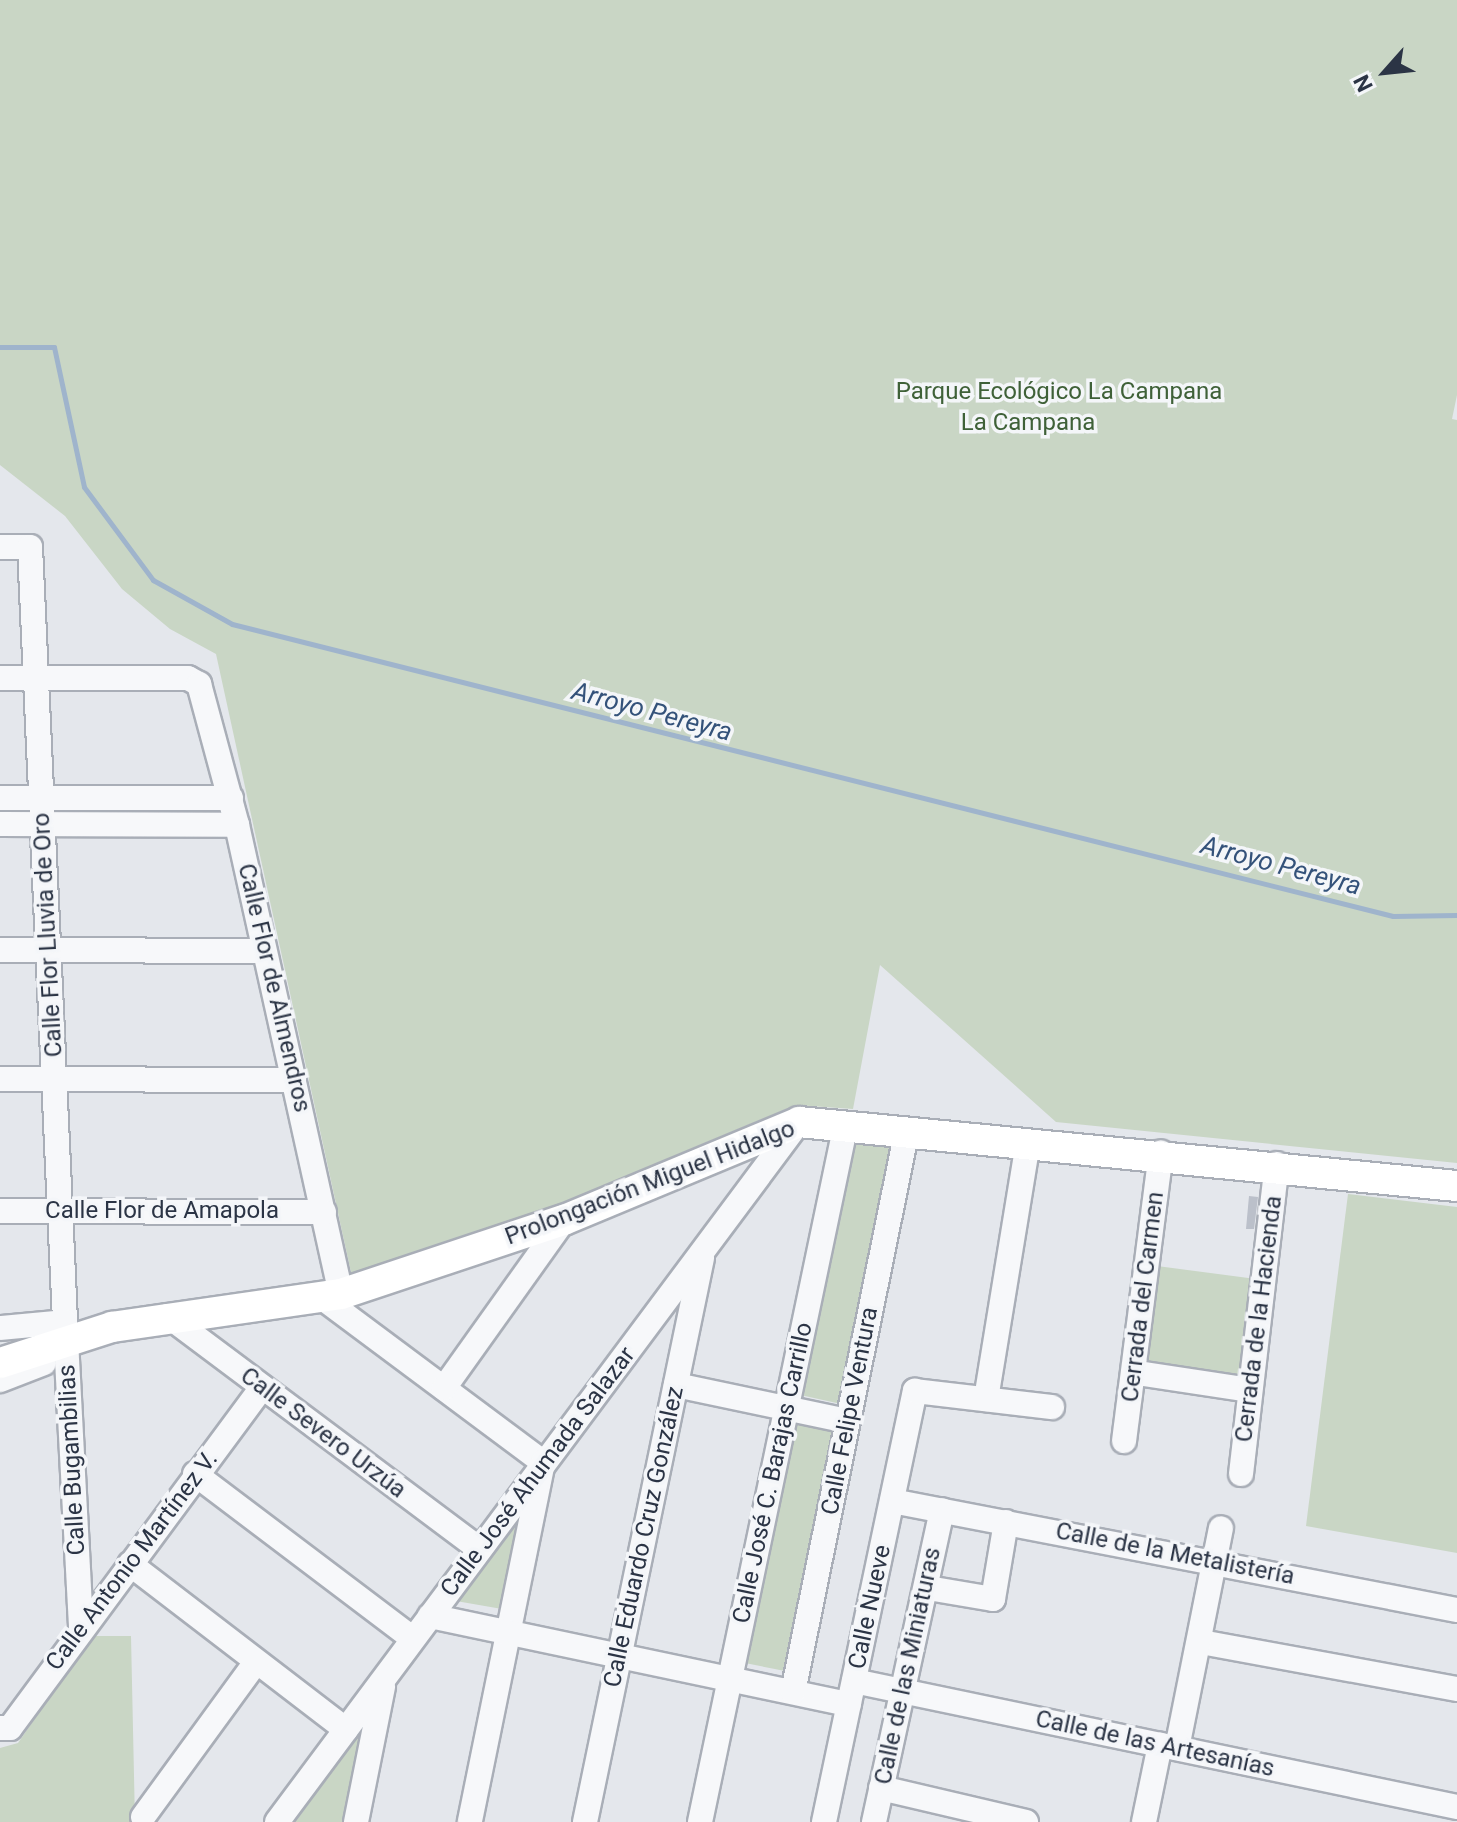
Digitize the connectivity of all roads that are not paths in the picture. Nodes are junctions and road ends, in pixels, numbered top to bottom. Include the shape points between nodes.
1 (0, 547) edge
2 (0, 678) edge
3 (36, 678) junction
4 (0, 798) edge
5 (42, 798) junction
6 (231, 798) junction
7 (0, 824) edge
8 (43, 824) junction
9 (237, 825) junction
10 (0, 950) edge
11 (49, 950) junction
12 (263, 951) junction
13 (0, 1079) edge
14 (55, 1080) junction
15 (294, 1080) junction
16 (799, 1122) junction
17 (846, 1124) junction
18 (907, 1130) junction
19 (1028, 1142) junction
20 (1161, 1152) junction
21 (1277, 1164) junction
22 (1457, 1186) edge
23 (0, 1211) edge
24 (61, 1211) junction
25 (324, 1212) junction
26 (564, 1220) junction
27 (703, 1252) junction
28 (332, 1296) junction
29 (177, 1323) junction
30 (0, 1328) edge
31 (66, 1339) junction
32 (0, 1363) edge
33 (1137, 1373) junction
34 (0, 1380) edge
35 (676, 1385) junction
36 (262, 1387) junction
37 (444, 1388) junction
38 (1249, 1390) junction
39 (986, 1399) junction
40 (787, 1407) junction
41 (1052, 1407) dead end
42 (847, 1421) junction
43 (1124, 1441) dead end
44 (543, 1462) junction
45 (195, 1474) junction
46 (1241, 1474) dead end
47 (892, 1501) junction
48 (942, 1510) junction
49 (1006, 1522) junction
50 (1221, 1528) dead end
51 (479, 1549) junction
52 (1215, 1561) junction
53 (130, 1564) junction
54 (928, 1588) junction
55 (1457, 1610) edge
56 (430, 1616) junction
57 (81, 1629) junction
58 (508, 1633) junction
59 (413, 1639) junction
60 (1201, 1642) junction
61 (620, 1656) junction
62 (256, 1662) junction
63 (385, 1677) junction
64 (730, 1679) junction
65 (1457, 1689) edge
66 (793, 1692) junction
67 (905, 1692) junction
68 (852, 1693) junction
69 (0, 1728) edge
70 (346, 1730) junction
71 (1169, 1747) junction
72 (881, 1788) junction
73 (1457, 1807) edge
74 (143, 1817) dead end
75 (277, 1822) edge
76 (356, 1822) edge
77 (470, 1822) edge
78 (585, 1822) edge
79 (700, 1822) edge
80 (824, 1822) edge
81 (874, 1822) edge
82 (1026, 1822) edge
83 (1144, 1822) edge

1 - 3 street, Calle Flor Lluvia de Oro via 30,547
2 - 3 street
3 - 5 street, Calle Flor Lluvia de Oro
3 - 6 street, Calle Flor de Almendros via 188,678 199,684
4 - 5 street
5 - 6 street
5 - 8 street, Calle Flor Lluvia de Oro
6 - 9 street, Calle Flor de Almendros
7 - 8 street
8 - 9 street
8 - 11 street, Calle Flor Lluvia de Oro
9 - 12 street, Calle Flor de Almendros
10 - 11 street
11 - 12 street
11 - 14 street, Calle Flor Lluvia de Oro
12 - 15 street, Calle Flor de Almendros
13 - 14 street
14 - 15 street
14 - 24 street, Calle Flor Lluvia de Oro
15 - 25 street, Calle Flor de Almendros
16 - 17 main road, Prolongación Miguel Hidalgo
16 - 26 main road, Prolongación Miguel Hidalgo
16 - 27 street, Calle José Ahumada Salazar
17 - 18 main road, Prolongación Miguel Hidalgo
17 - 40 street, Calle José C. Barajas Carrillo
18 - 19 main road, Prolongación Miguel Hidalgo
18 - 42 street, Calle Felipe Ventura
19 - 20 main road, Prolongación Miguel Hidalgo
19 - 39 street
20 - 21 main road, Prolongación Miguel Hidalgo
20 - 33 street, Cerrada del Carmen
21 - 22 main road, Prolongación Miguel Hidalgo
21 - 38 street, Cerrada de la Hacienda
23 - 24 street, Calle Flor de Amapola
24 - 25 street, Calle Flor de Amapola
24 - 31 street, Calle Flor Lluvia de Oro
25 - 28 street, Calle Flor de Almendros
26 - 28 main road, Prolongación Miguel Hidalgo
26 - 37 street
27 - 35 street, Calle Eduardo Cruz González
27 - 44 street, Calle José Ahumada Salazar
28 - 29 main road, Prolongación Miguel Hidalgo
28 - 37 street
29 - 31 main road, Prolongación Miguel Hidalgo
29 - 36 street, Calle Severo Urzúa
30 - 31 street
31 - 32 main road, Prolongación Miguel Hidalgo
31 - 34 street
31 - 57 street, Calle Bugambilias
33 - 38 street
33 - 43 street, Cerrada del Carmen
35 - 40 street
35 - 61 street, Calle Eduardo Cruz González
36 - 45 street, Calle Antonio Martínez V.
36 - 51 street, Calle Severo Urzúa
37 - 44 street
38 - 46 street, Cerrada de la Hacienda
39 - 41 street
39 - 47 street, Calle Nueve via 915,1391
40 - 42 street
40 - 64 street, Calle José C. Barajas Carrillo
42 - 66 street, Calle Felipe Ventura
44 - 51 street, Calle José Ahumada Salazar
44 - 58 street
45 - 53 street, Calle Antonio Martínez V.
45 - 59 street
47 - 48 street, Calle de la Metalistería
47 - 68 street, Calle Nueve
48 - 49 street, Calle de la Metalistería
48 - 54 street, Calle de las Miniaturas
49 - 52 street, Calle de la Metalistería
49 - 54 street via 993,1599
50 - 52 street
51 - 56 street, Calle José Ahumada Salazar
52 - 55 street, Calle de la Metalistería
52 - 60 street
53 - 57 street, Calle Antonio Martínez V.
53 - 62 street
54 - 67 street, Calle de las Miniaturas
56 - 58 street, Calle de las Artesanías
56 - 59 street, Calle José Ahumada Salazar
57 - 69 street, Calle Antonio Martínez V. via 10,1728
58 - 61 street, Calle de las Artesanías
58 - 77 street
59 - 63 street, Calle José Ahumada Salazar
60 - 65 street
60 - 71 street
61 - 64 street, Calle de las Artesanías
61 - 78 street, Calle Eduardo Cruz González
62 - 70 street
62 - 74 street
63 - 70 street, Calle José Ahumada Salazar
63 - 76 street
64 - 66 street, Calle de las Artesanías
64 - 79 street, Calle José C. Barajas Carrillo
66 - 68 street, Calle de las Artesanías
67 - 68 street, Calle de las Artesanías
67 - 71 street, Calle de las Artesanías
67 - 72 street, Calle de las Miniaturas
68 - 80 street, Calle Nueve
70 - 75 street, Calle José Ahumada Salazar
71 - 73 street, Calle de las Artesanías
71 - 83 street
72 - 81 street, Calle de las Miniaturas
72 - 82 street

